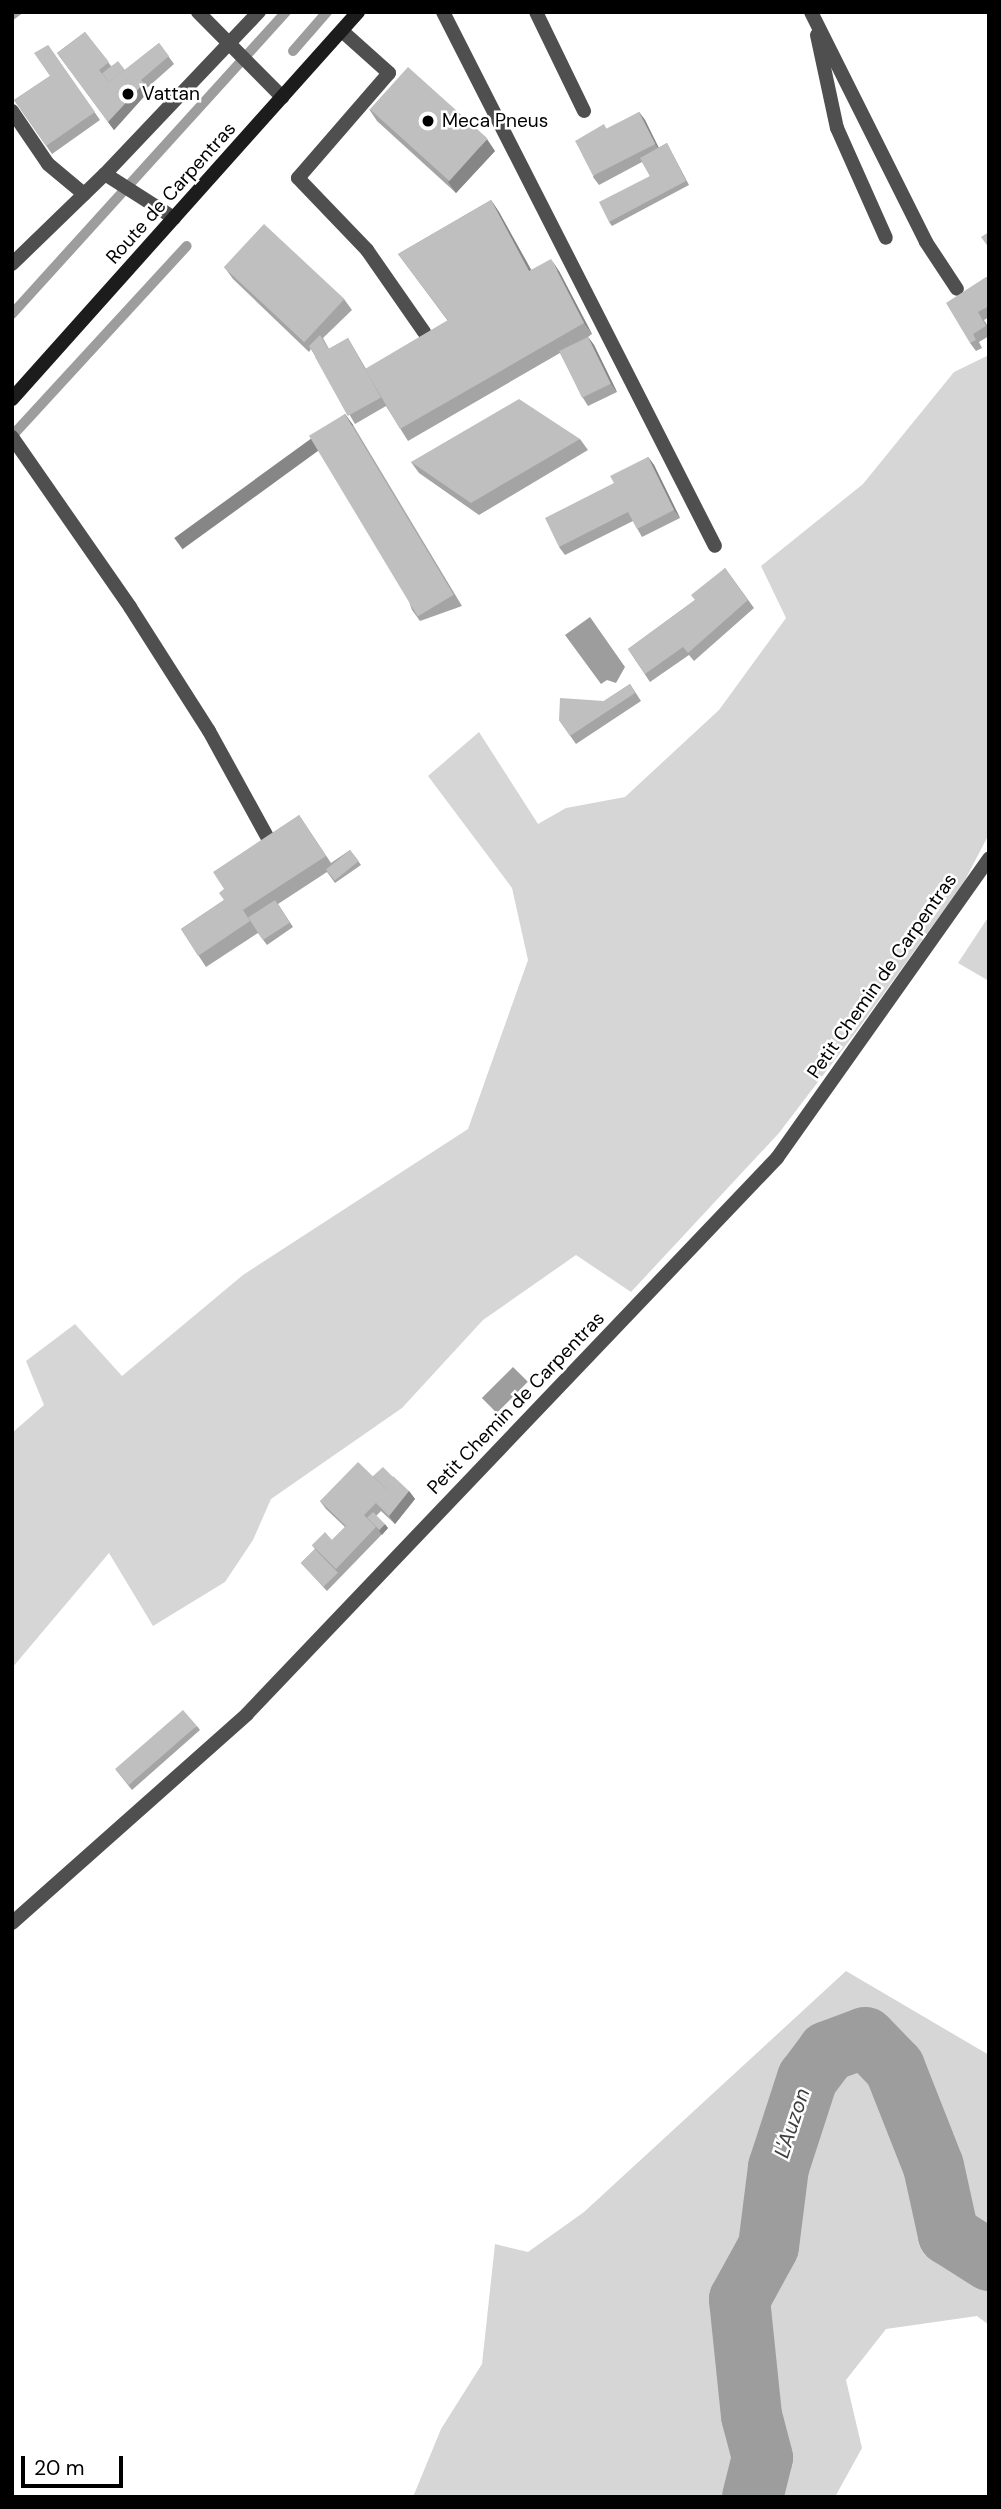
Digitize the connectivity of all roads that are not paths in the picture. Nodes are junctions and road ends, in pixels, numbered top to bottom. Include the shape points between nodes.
1 (198, 12) edge
2 (259, 12) edge
3 (358, 12) edge
4 (443, 12) edge
5 (536, 12) edge
6 (812, 16) edge
7 (341, 31) junction
8 (228, 46) junction
9 (282, 97) junction
10 (12, 111) edge
11 (584, 111) dead end
12 (105, 174) junction
13 (84, 194) junction
14 (174, 218) junction
15 (886, 238) dead end
16 (12, 264) edge
17 (957, 289) dead end
18 (424, 332) edge
19 (12, 399) edge
20 (12, 437) edge
21 (715, 546) dead end
22 (269, 840) edge
23 (989, 859) edge
24 (12, 1923) edge

1 - 8 street
2 - 8 street
3 - 7 main road, Route de Carpentras
4 - 21 street
5 - 11 street
6 - 15 street via 838,128
6 - 17 street via 926,242
7 - 9 main road, Route de Carpentras
7 - 18 street via 388,73 298,178 367,250
8 - 9 street
8 - 12 street
9 - 14 main road, Route de Carpentras
10 - 13 street via 48,164
12 - 13 street
12 - 14 street
13 - 16 street
14 - 19 main road, Route de Carpentras
20 - 22 street via 130,607 209,731
23 - 24 street, Petit Chemin de Carpentras via 777,1158 247,1714

